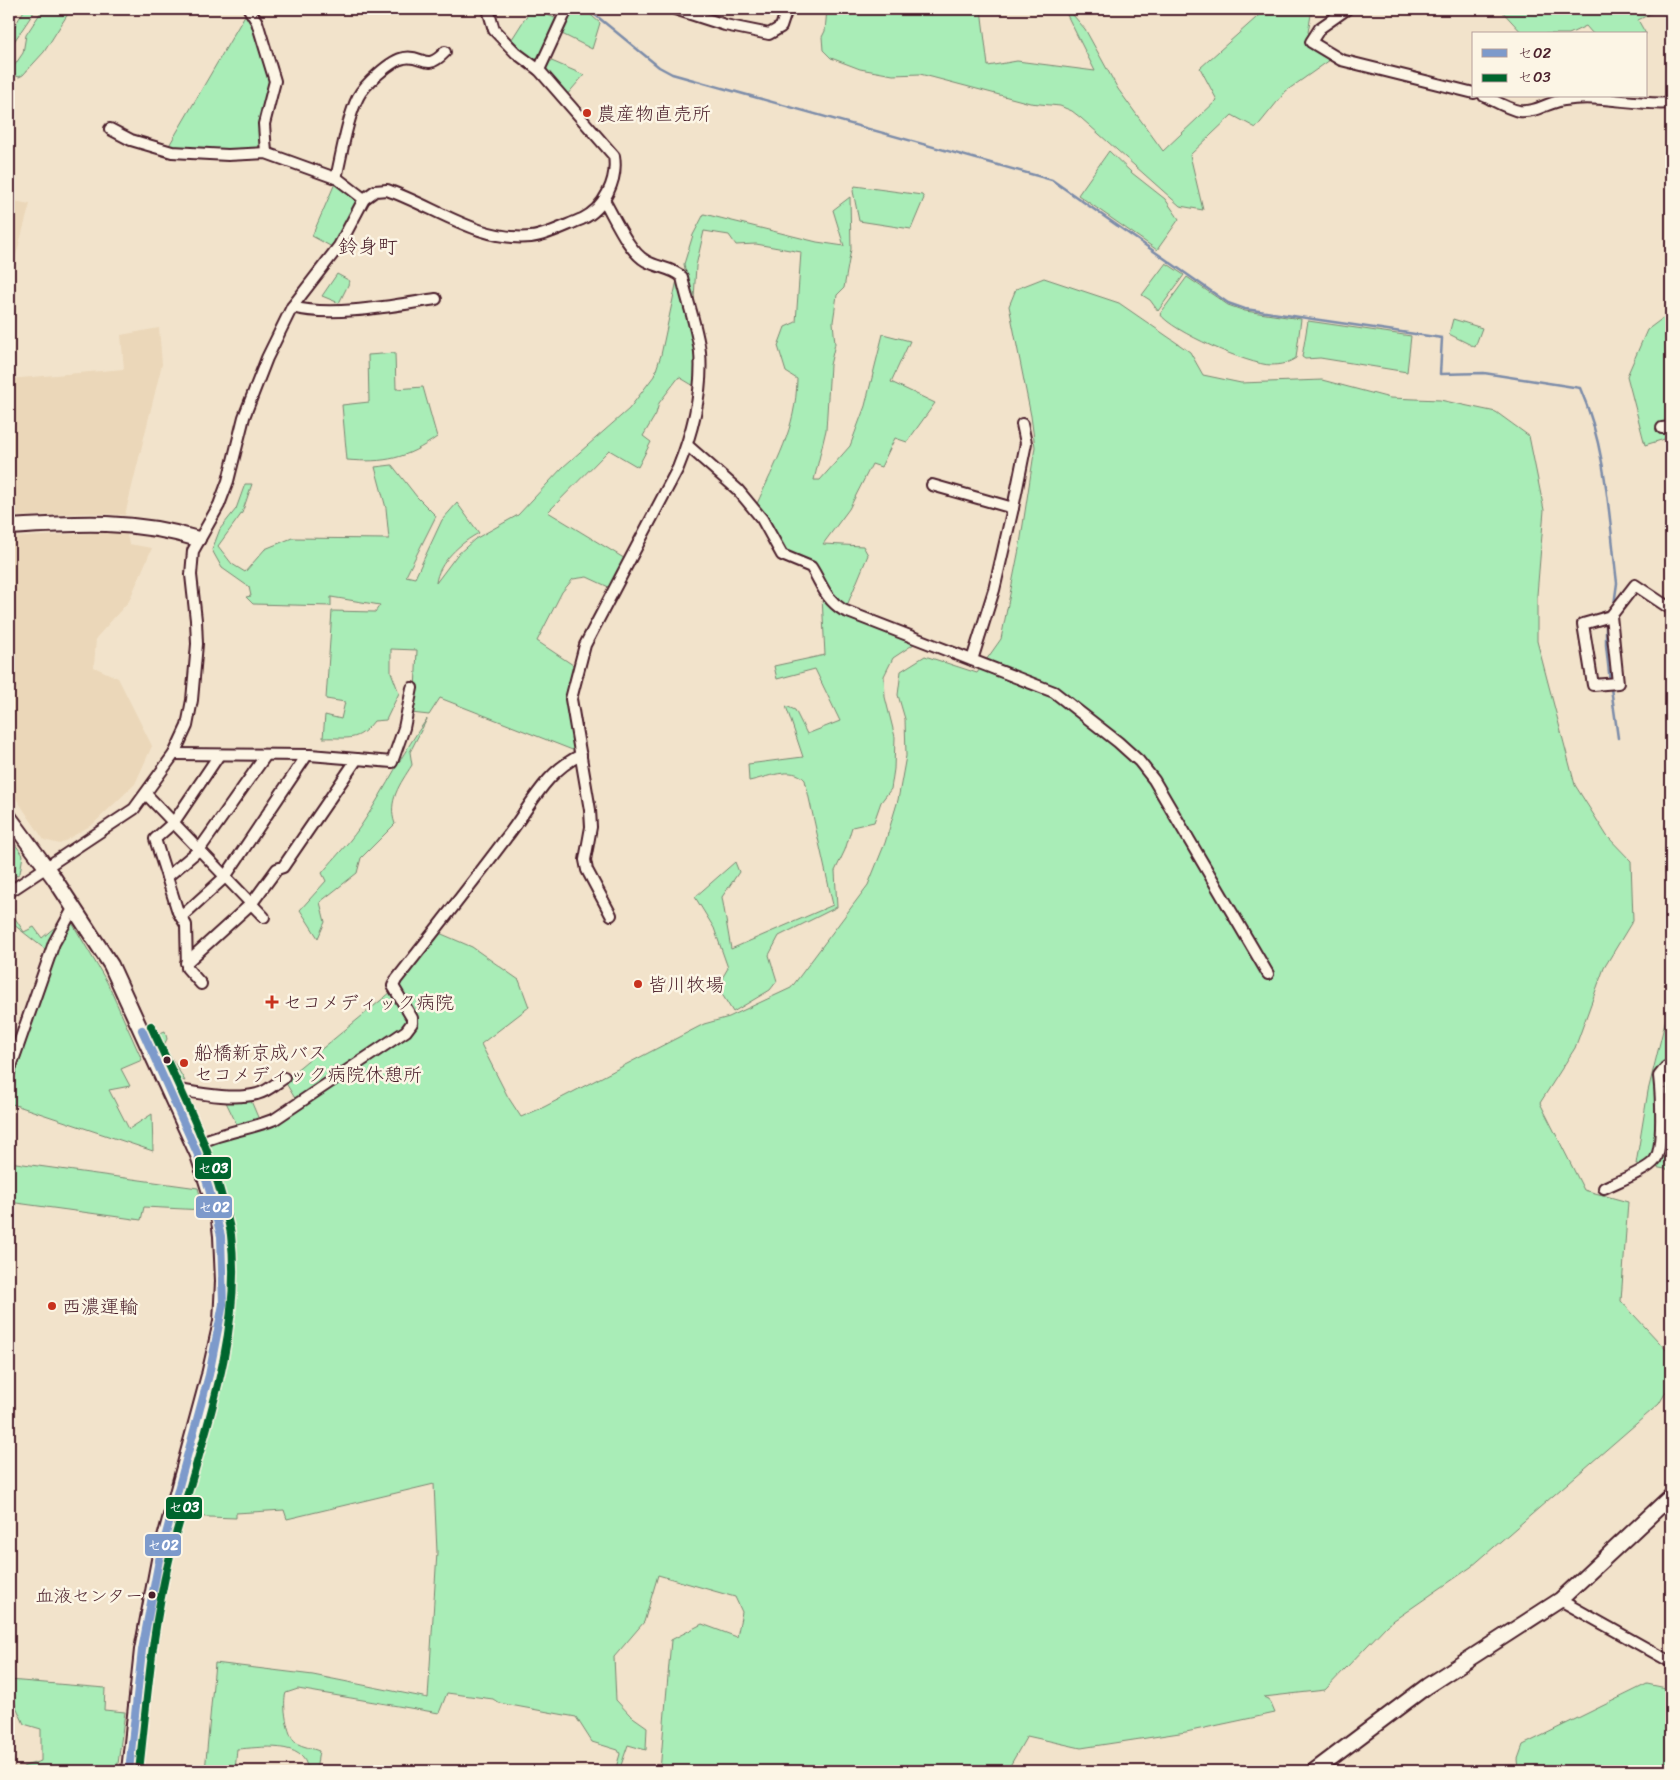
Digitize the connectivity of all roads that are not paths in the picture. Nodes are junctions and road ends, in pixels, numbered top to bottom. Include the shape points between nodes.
1 (249, 9) edge
2 (488, 9) edge
3 (567, 9) edge
4 (675, 9) edge
5 (787, 9) edge
6 (1347, 9) edge
7 (445, 52) dead end
8 (539, 70) junction
9 (1472, 93) edge
10 (1488, 98) edge
11 (1593, 98) edge
12 (1593, 98) edge
13 (1671, 103) edge
14 (110, 128) dead end
15 (266, 153) junction
16 (336, 178) junction
17 (364, 199) junction
18 (604, 200) junction
19 (436, 299) dead end
20 (292, 307) junction
21 (1022, 424) dead end
22 (687, 445) junction
23 (932, 485) dead end
24 (1013, 508) junction
25 (9, 527) edge
26 (198, 539) junction
27 (1671, 609) edge
28 (1611, 616) junction
29 (972, 660) junction
30 (412, 688) dead end
31 (174, 754) junction
32 (219, 754) junction
33 (581, 754) junction
34 (266, 755) junction
35 (308, 755) junction
36 (357, 759) junction
37 (146, 794) junction
38 (9, 817) edge
39 (174, 822) junction
40 (199, 850) junction
41 (46, 867) junction
42 (167, 876) junction
43 (225, 877) junction
44 (9, 892) edge
45 (252, 903) junction
46 (74, 907) junction
47 (611, 915) dead end
48 (181, 917) junction
49 (264, 917) dead end
50 (186, 963) junction
51 (1268, 974) dead end
52 (201, 984) dead end
53 (1671, 1067) edge
54 (9, 1072) edge
55 (284, 1078) dead end
56 (166, 1088) junction
57 (193, 1146) junction
58 (1604, 1188) dead end
59 (1671, 1496) edge
60 (1560, 1600) junction
61 (1671, 1662) edge
62 (1318, 1770) edge
63 (129, 1771) edge

1 - 15 street via 257,22 275,81 264,124
2 - 8 street via 494,30 516,53
3 - 8 street
4 - 5 street via 725,25 769,34 781,27
6 - 9 street via 1320,28 1311,42 1341,60
7 - 16 street via 428,64 404,57 384,69 358,95
8 - 18 street via 614,156 616,172
10 - 12 street via 1517,111 1532,111 1562,100
11 - 13 street
14 - 15 street via 132,140 172,152
15 - 16 street
16 - 17 street
17 - 18 street via 375,191 387,190 456,222 518,237 545,234 587,216 598,210
17 - 20 street via 339,246
18 - 22 street via 637,255 682,277 700,352 698,394
19 - 20 street via 344,310
20 - 26 street via 267,358 244,417 219,505
21 - 24 street via 1026,443
22 - 29 street via 744,498 762,519 782,554 810,567 832,603
22 - 33 street via 585,645 571,699
23 - 24 street
24 - 29 street via 994,590
25 - 26 street via 114,523 158,528
26 - 31 street via 191,561 197,636 192,700 187,726
27 - 28 street via 1635,585
28 - 28 street via 1618,683 1593,685 1583,624
29 - 51 street via 1054,692 1139,761 1154,780
30 - 36 street via 404,728 392,762
31 - 32 street
31 - 37 street
32 - 34 street
32 - 39 street
33 - 47 street via 591,827 585,860
33 - 57 street via 567,761 543,784 514,828 396,980 393,986 412,1018 406,1031 275,1119 220,1134
34 - 35 street
34 - 40 street
35 - 36 street
35 - 43 street
36 - 45 street via 283,867
37 - 39 street
37 - 41 street via 134,809
38 - 41 street
39 - 40 street
39 - 42 street via 155,838
40 - 42 street
40 - 43 street
41 - 44 street
41 - 46 street
42 - 48 street
43 - 45 street
43 - 48 street
45 - 49 street
45 - 50 street
46 - 54 street via 54,943
46 - 56 street via 111,965
48 - 50 street via 186,925
50 - 52 street
53 - 58 street via 1666,1067 1659,1076 1661,1126 1656,1158 1646,1167
55 - 56 street via 266,1091 253,1095 202,1094
56 - 57 street
57 - 63 street via 218,1220 223,1255 223,1304 209,1375 159,1560 142,1650
59 - 60 street
60 - 61 street
60 - 62 street via 1427,1686

